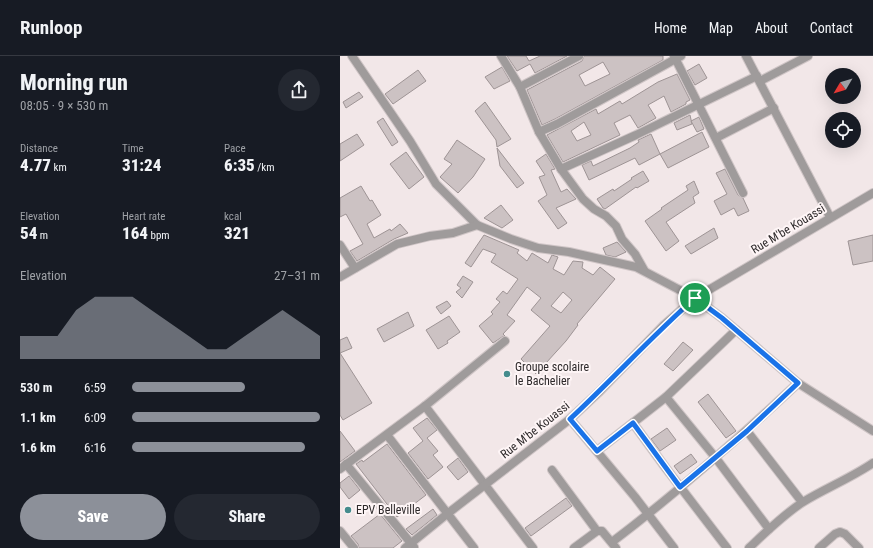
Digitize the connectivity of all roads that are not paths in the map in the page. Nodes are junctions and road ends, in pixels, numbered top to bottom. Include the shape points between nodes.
1 (352, 56) edge
2 (501, 56) edge
3 (579, 56) edge
4 (746, 56) edge
5 (808, 56) edge
6 (677, 57) edge
7 (758, 78) junction
8 (520, 87) junction
9 (698, 104) junction
10 (774, 108) junction
11 (539, 132) junction
12 (716, 138) junction
13 (561, 168) junction
14 (743, 192) dead end
15 (873, 193) edge
16 (830, 217) junction
17 (478, 225) junction
18 (340, 246) edge
19 (355, 268) junction
20 (644, 271) junction
21 (340, 276) edge
22 (695, 298) junction
23 (736, 330) junction
24 (505, 341) dead end
25 (798, 383) junction
26 (666, 397) junction
27 (425, 406) junction
28 (570, 419) junction
29 (633, 423) junction
30 (747, 431) junction
31 (873, 431) edge
32 (387, 435) junction
33 (597, 451) junction
34 (715, 458) junction
35 (873, 463) edge
36 (343, 466) edge
37 (552, 470) dead end
38 (485, 484) junction
39 (680, 487) junction
40 (802, 502) junction
41 (447, 514) junction
42 (648, 514) junction
43 (769, 530) junction
44 (340, 531) edge
45 (596, 531) junction
46 (614, 545) edge
47 (410, 547) edge
48 (354, 548) edge
49 (474, 548) edge
50 (533, 548) edge
51 (574, 548) edge
52 (674, 548) edge
53 (728, 548) edge
54 (749, 548) edge
55 (820, 548) edge
56 (859, 548) edge

1 - 17 street via 436,184
2 - 8 street
3 - 8 street
4 - 7 street
5 - 7 street
6 - 9 street
6 - 11 street
7 - 9 street
7 - 10 street
8 - 11 street
9 - 12 street
9 - 13 street
10 - 12 street
10 - 16 street
11 - 13 street
12 - 14 street
13 - 20 street via 583,199 616,226
15 - 16 street, Rue M'be Kouassi
16 - 22 street, Rue M'be Kouassi
17 - 19 street via 453,233 398,244
17 - 20 street via 538,248 569,252
18 - 19 street
19 - 21 street
20 - 22 street
22 - 23 street
22 - 28 street, Rue M'be Kouassi via 664,325
23 - 25 street
23 - 26 street
24 - 27 street
25 - 30 street
25 - 31 street
26 - 29 street
26 - 34 street
27 - 32 street
27 - 38 street
28 - 33 street
28 - 38 street, Rue M'be Kouassi
29 - 33 street
29 - 39 street
30 - 34 street
30 - 40 street
32 - 36 street
32 - 41 street
33 - 42 street
34 - 39 street
34 - 43 street
35 - 40 street
36 - 47 street
37 - 45 street
38 - 41 street, Rue M'be Kouassi
38 - 50 street
39 - 42 street
39 - 53 street
40 - 43 street via 782,516
41 - 47 street, Rue M'be Kouassi
41 - 49 street
42 - 46 street
42 - 52 street
43 - 54 street
44 - 48 street
45 - 46 street via 602,531
45 - 51 street
55 - 56 street via 840,532

